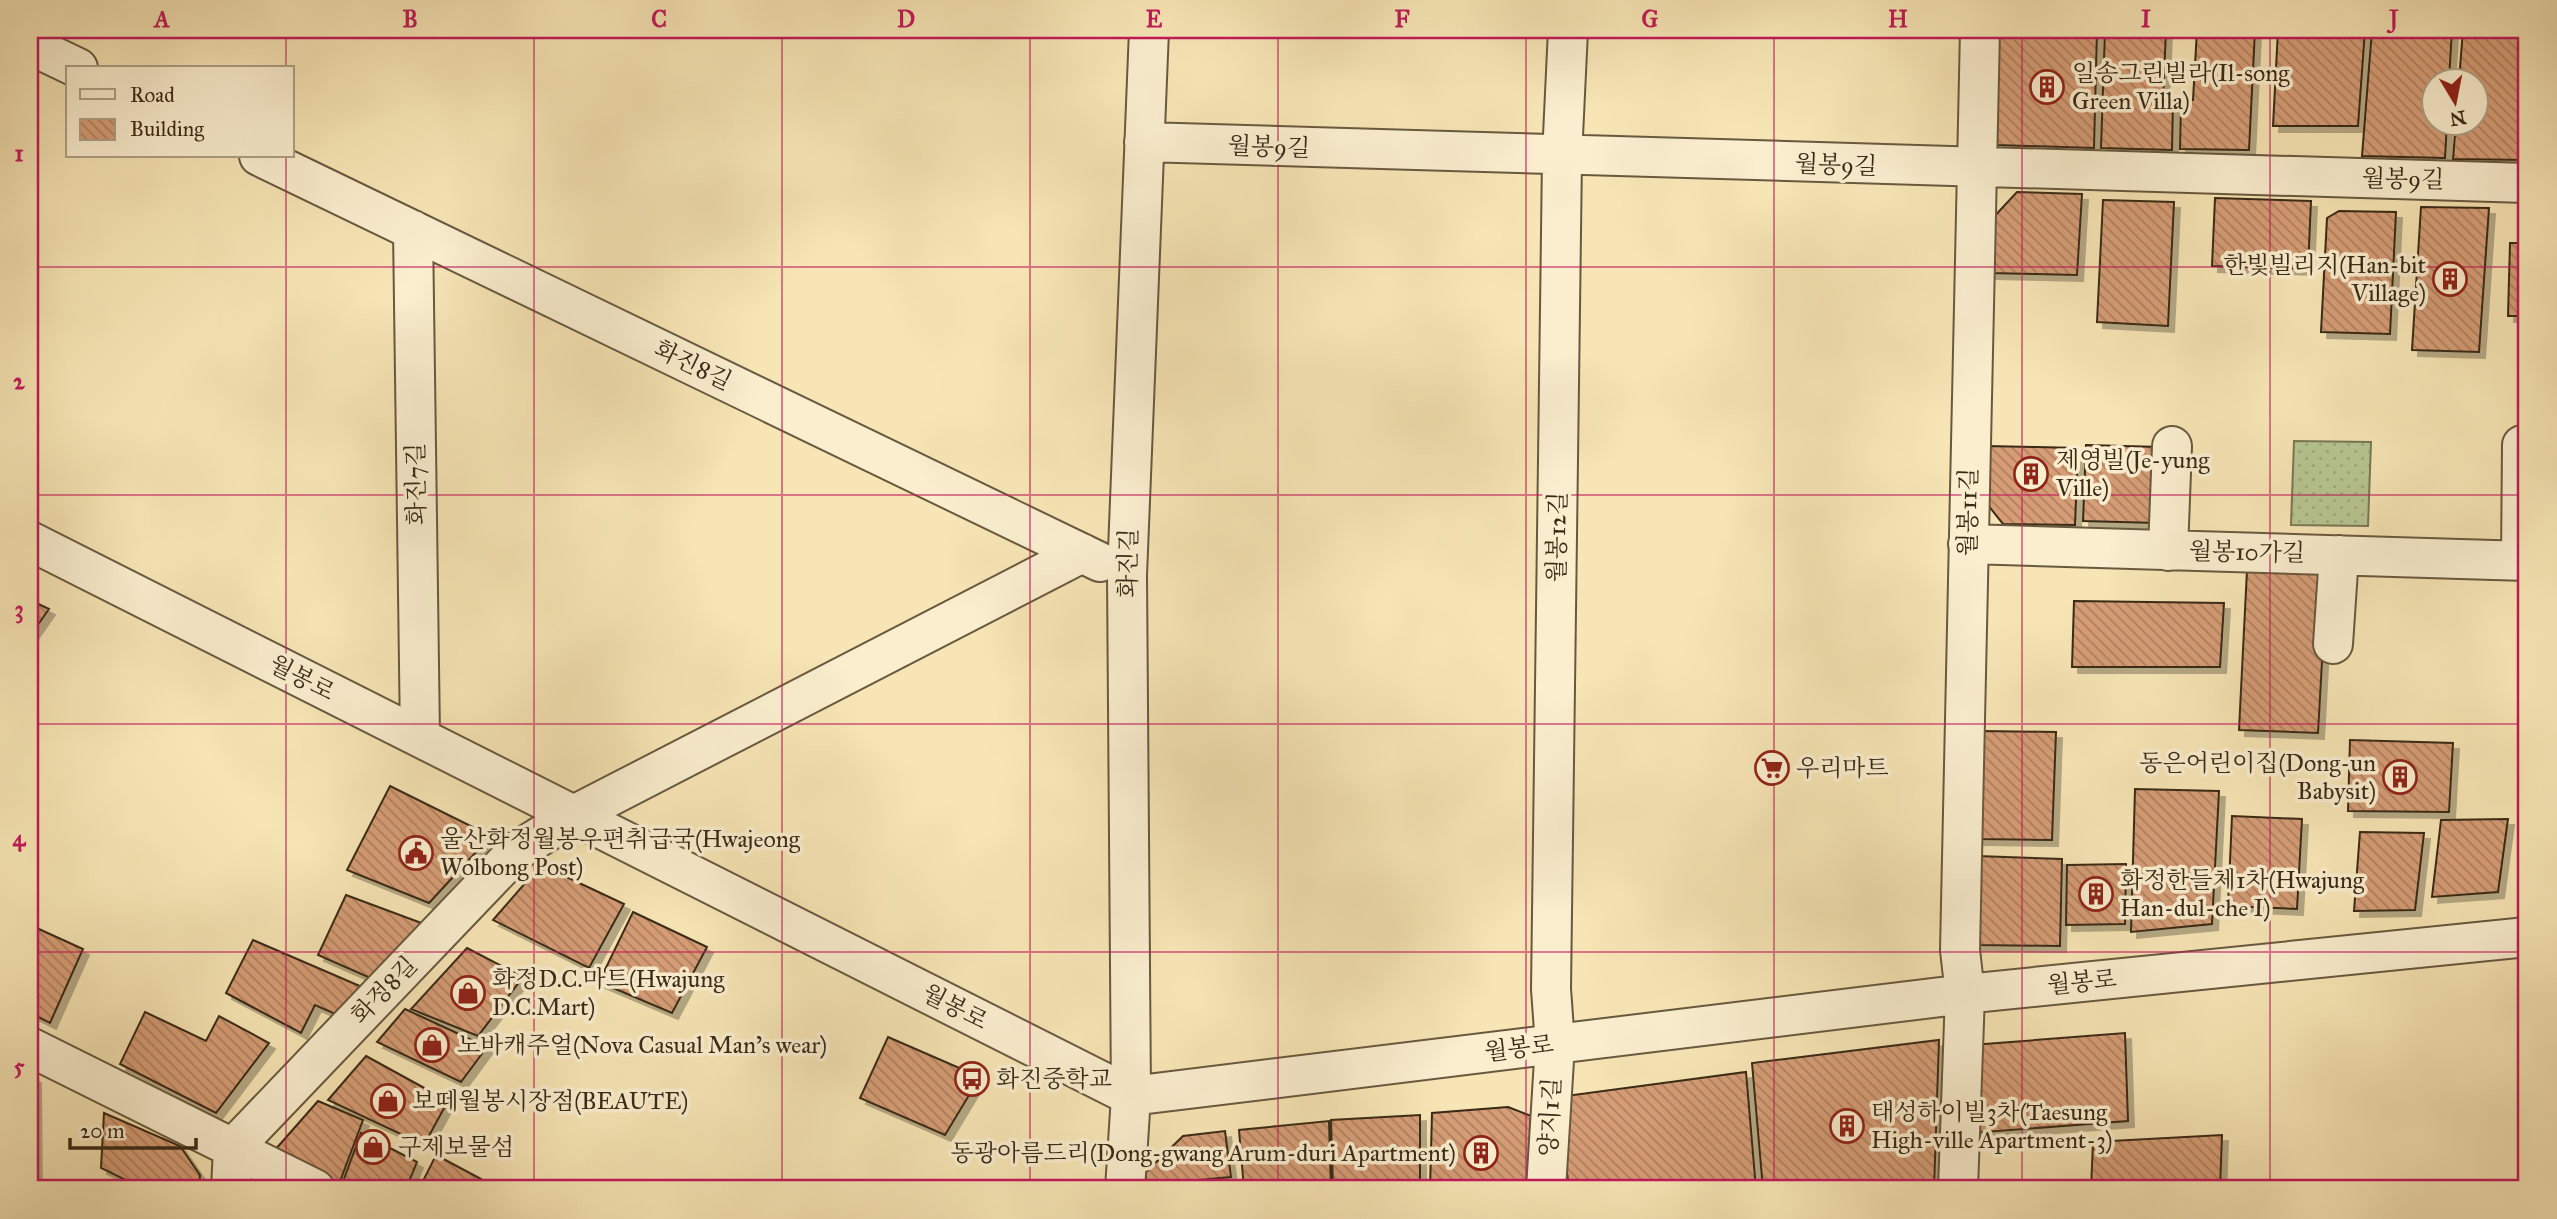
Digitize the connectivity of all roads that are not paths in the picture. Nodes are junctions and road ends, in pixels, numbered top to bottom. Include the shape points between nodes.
1 (1149, 30) edge
2 (1568, 30) edge
3 (1980, 30) edge
4 (30, 45) edge
5 (74, 66) edge
6 (1144, 142) junction
7 (1562, 157) junction
8 (263, 158) edge
9 (1975, 169) junction
10 (2527, 183) edge
11 (413, 230) junction
12 (2522, 445) dead end
13 (2172, 446) dead end
14 (30, 541) edge
15 (1968, 544) junction
16 (2168, 551) junction
17 (1083, 553) junction
18 (2339, 555) junction
19 (2524, 561) edge
20 (1127, 575) junction
21 (2333, 644) dead end
22 (420, 737) junction
23 (574, 815) junction
24 (2527, 937) edge
25 (1965, 994) junction
26 (1555, 1044) junction
27 (30, 1047) edge
28 (1131, 1096) junction
29 (233, 1147) junction
30 (231, 1189) edge
31 (315, 1189) edge
32 (1125, 1189) edge
33 (1546, 1189) edge
34 (1958, 1189) edge

1 - 6 street, 화진길
2 - 7 street, 월봉12길
3 - 9 street, 월봉11길
4 - 5 street
6 - 7 street, 월봉9길
6 - 20 street, 화진길
7 - 9 street, 월봉9길
7 - 26 street, 월봉12길 via 1551,989
8 - 11 street, 화진8길
9 - 10 street, 월봉9길
9 - 15 street, 월봉11길
11 - 17 street, 화진8길
11 - 22 street, 화진7길
12 - 19 street
13 - 16 street
14 - 22 street, 월봉로
15 - 16 street, 월봉10가길
15 - 25 street, 월봉11길 via 1960,950
16 - 18 street, 월봉10가길
17 - 20 street, 화진8길
17 - 23 street
18 - 19 street, 월봉10가길
18 - 21 street
20 - 28 street, 화진길
22 - 23 street, 월봉로
23 - 28 street, 월봉로
23 - 29 street, 화정8길 via 517,851
24 - 25 street, 월봉로
25 - 26 street, 월봉로
25 - 34 street, 월봉11길
26 - 28 street, 월봉로
26 - 33 street, 양지1길
27 - 29 street
28 - 32 street, 화진길
29 - 30 street
29 - 31 street

